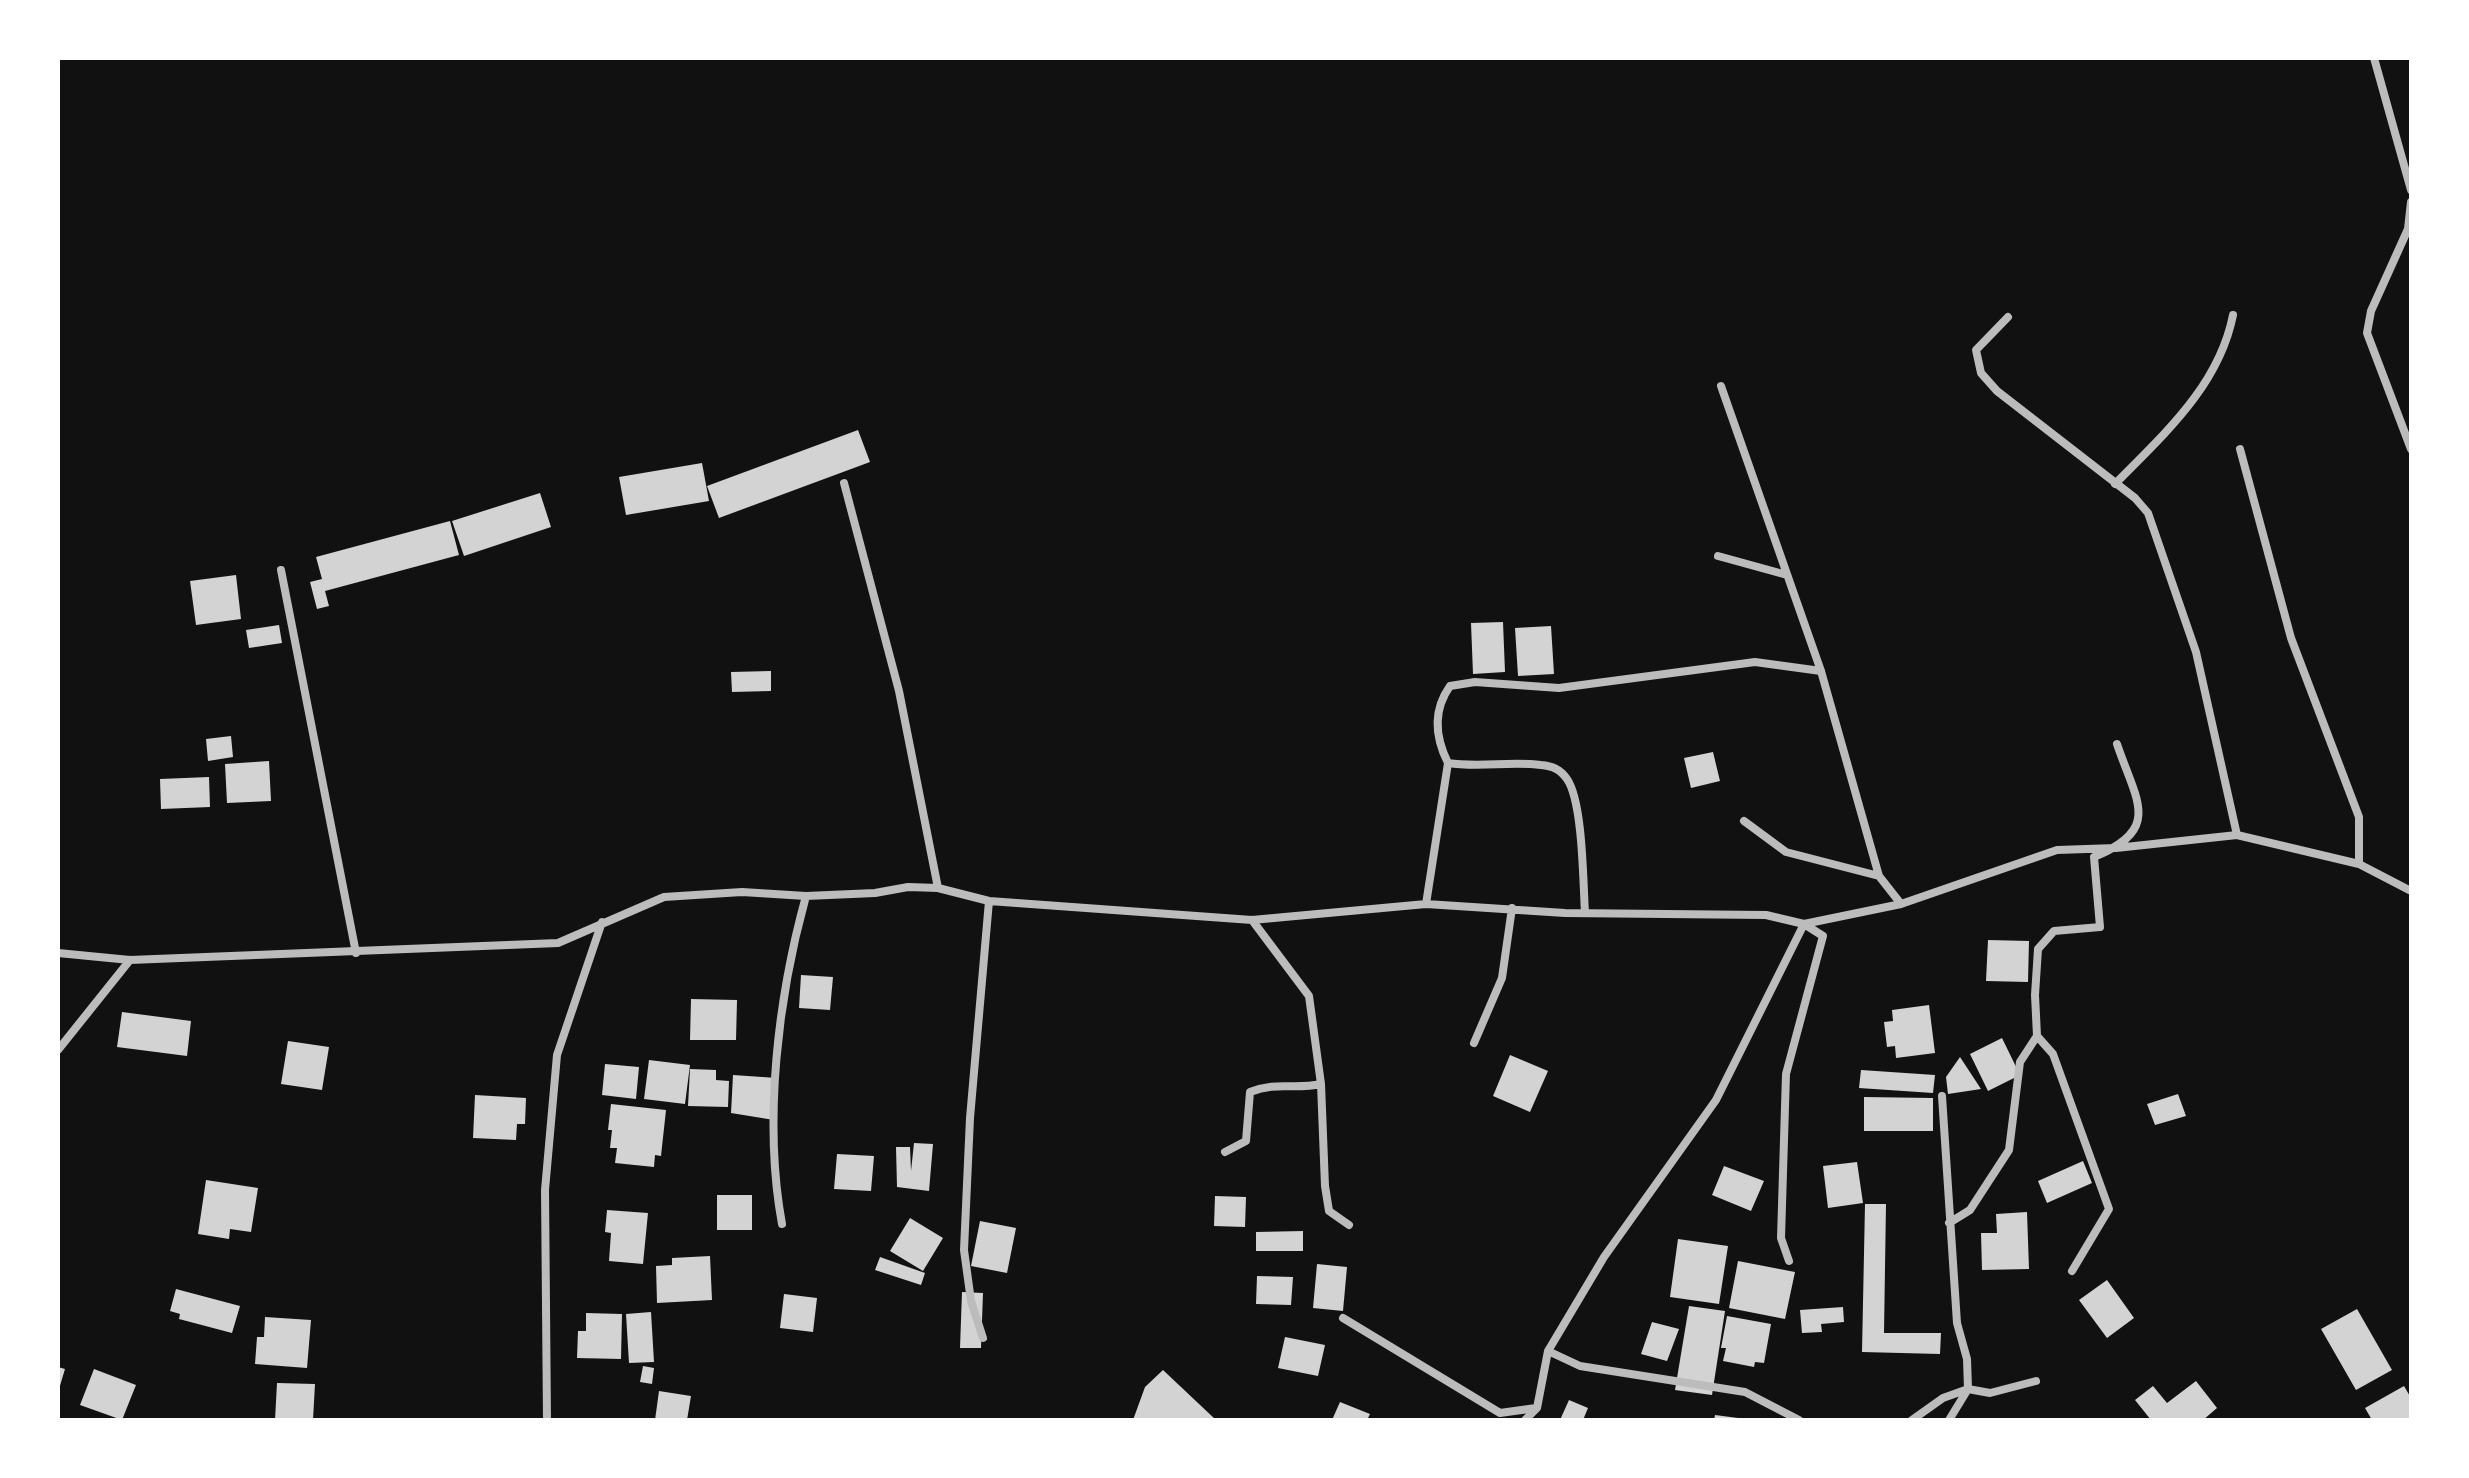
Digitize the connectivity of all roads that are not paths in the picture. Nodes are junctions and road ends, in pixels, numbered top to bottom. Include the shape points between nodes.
1 (2374, 58) edge
2 (2411, 190) edge
3 (2411, 202) edge
4 (2233, 315) dead end
5 (2008, 317) dead end
6 (1721, 386) dead end
7 (2240, 449) dead end
8 (2411, 449) edge
9 (844, 483) dead end
10 (2115, 484) junction
11 (1718, 556) dead end
12 (281, 570) dead end
13 (1787, 575) junction
14 (1821, 671) junction
15 (2117, 744) dead end
16 (1448, 763) junction
17 (1744, 821) dead end
18 (2237, 835) junction
19 (2116, 848) junction
20 (2359, 864) junction
21 (1879, 876) junction
22 (938, 888) junction
23 (2411, 891) edge
24 (806, 896) junction
25 (989, 901) junction
26 (1426, 904) junction
27 (1901, 904) junction
28 (1512, 908) junction
29 (1585, 913) junction
30 (1252, 920) junction
31 (602, 922) junction
32 (1804, 924) junction
33 (58, 953) edge
34 (356, 953) junction
35 (130, 960) junction
36 (2037, 1036) junction
37 (1474, 1043) dead end
38 (58, 1050) edge
39 (1321, 1084) junction
40 (1942, 1096) dead end
41 (1225, 1152) dead end
42 (1949, 1223) junction
43 (782, 1224) dead end
44 (1349, 1225) dead end
45 (1789, 1261) dead end
46 (2072, 1271) dead end
47 (1343, 1318) dead end
48 (983, 1338) dead end
49 (1548, 1351) junction
50 (2036, 1381) dead end
51 (1968, 1389) junction
52 (1537, 1408) junction
53 (547, 1420) edge
54 (1525, 1420) edge
55 (1799, 1420) edge
56 (1912, 1420) edge
57 (1949, 1420) edge

1 - 2 street
3 - 8 street via 2408,229 2371,311 2367,333
4 - 10 street via 2228,339 2195,402
5 - 10 street via 1976,350 1981,373
6 - 13 street
7 - 20 street via 2291,638 2359,817
9 - 22 street via 899,691
10 - 18 street via 2148,513 2167,562 2196,652
11 - 13 street
12 - 34 street
13 - 14 street
14 - 16 street via 1755,662 1559,688 1475,682 1450,686 1436,720
14 - 21 street
15 - 19 street via 2140,812 2135,834
16 - 26 street
16 - 29 street via 1541,765 1565,776 1575,803
17 - 21 street via 1786,852
18 - 19 street
18 - 20 street
19 - 27 street via 2057,850
19 - 36 street via 2094,857 2100,927 2054,931 2038,949
20 - 23 street
21 - 27 street
22 - 24 street
22 - 25 street
24 - 31 street via 742,892 664,897
24 - 43 street via 791,950 774,1123 774,1181
25 - 30 street
25 - 48 street via 964,1250
26 - 28 street
26 - 30 street
27 - 32 street
28 - 29 street
28 - 37 street via 1502,978
29 - 32 street via 1766,915
30 - 39 street via 1309,996
31 - 34 street via 558,943
31 - 53 street via 557,1055 545,1190
32 - 45 street via 1823,936 1786,1074 1781,1238
32 - 49 street via 1716,1100 1604,1257
33 - 35 street
34 - 35 street
35 - 38 street
36 - 42 street via 2020,1062 2009,1150 1970,1210
36 - 46 street via 2053,1054 2109,1209
39 - 41 street via 1298,1089 1273,1083 1250,1092 1246,1141
39 - 44 street via 1329,1211
40 - 42 street
42 - 51 street
47 - 52 street via 1500,1413
49 - 52 street
49 - 55 street via 1580,1366 1745,1392
50 - 51 street via 1990,1393
51 - 56 street via 1943,1398
51 - 57 street
52 - 54 street

